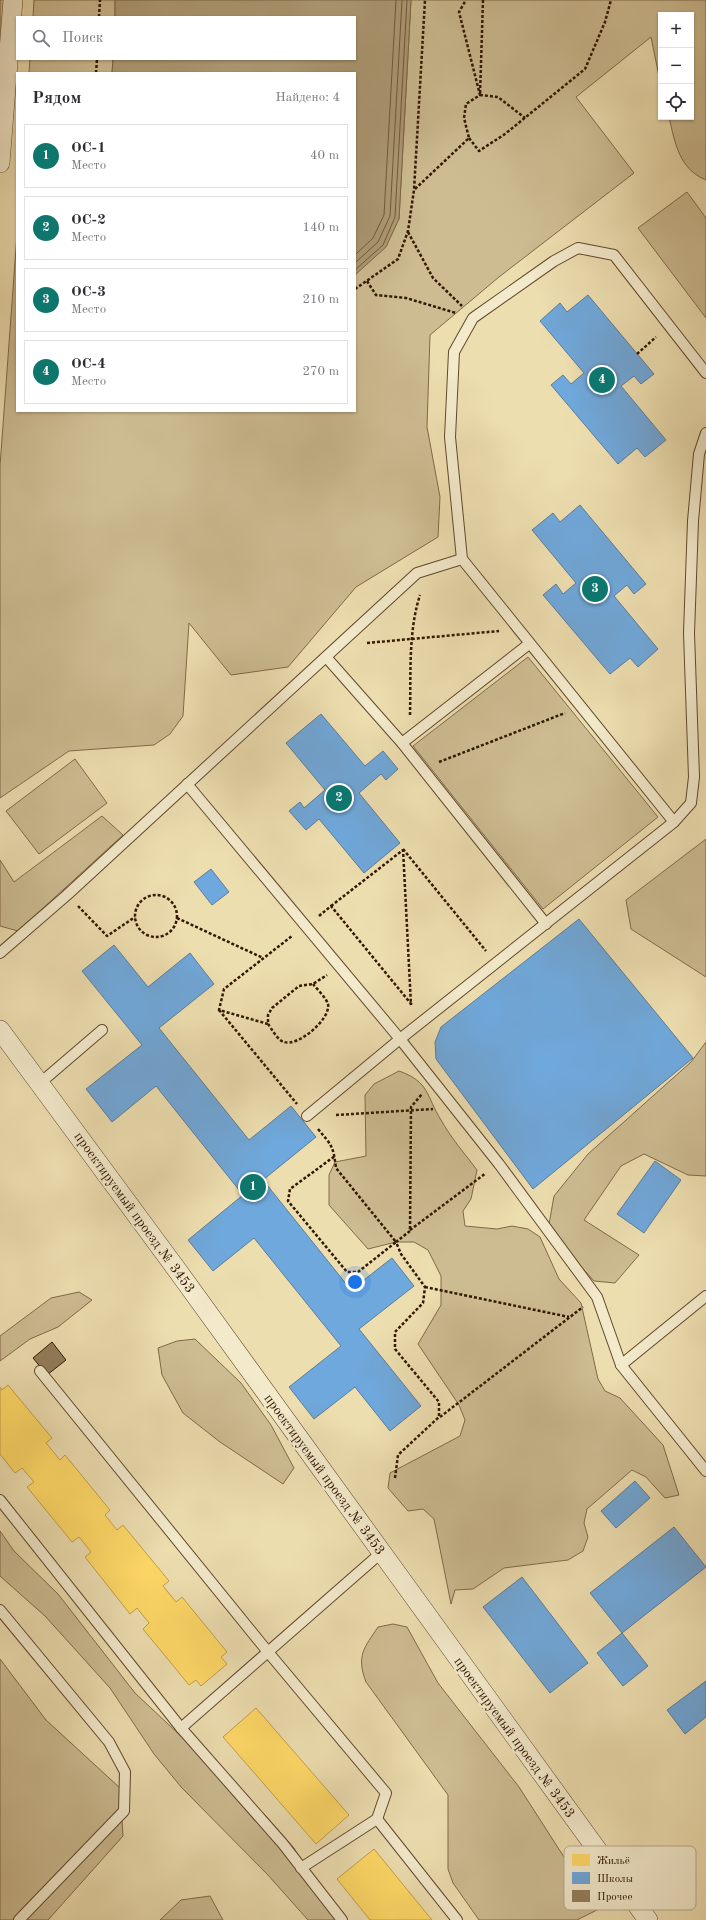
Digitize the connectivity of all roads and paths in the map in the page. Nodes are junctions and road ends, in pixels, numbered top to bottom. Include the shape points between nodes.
1 (13, 0) edge
2 (100, 0) edge
3 (425, 0) edge
4 (466, 0) edge
5 (483, 0) edge
6 (611, 0) edge
7 (99, 16) edge
8 (97, 60) edge
9 (96, 72) edge
10 (480, 95) junction
11 (525, 118) junction
12 (469, 138) junction
13 (0, 163) edge
14 (414, 190) junction
15 (408, 232) junction
16 (367, 281) junction
17 (356, 288) edge
18 (473, 318) junction
19 (668, 327) junction
20 (637, 354) dead end
21 (706, 374) edge
22 (706, 433) edge
23 (462, 559) junction
24 (428, 570) junction
25 (518, 629) junction
26 (412, 639) junction
27 (529, 644) junction
28 (337, 646) junction
29 (326, 657) junction
30 (580, 707) junction
31 (406, 740) junction
32 (422, 768) junction
33 (187, 784) junction
34 (674, 822) junction
35 (403, 849) junction
36 (67, 895) junction
37 (331, 906) junction
38 (135, 917) junction
39 (178, 918) junction
40 (546, 924) junction
41 (305, 927) junction
42 (0, 953) edge
43 (263, 958) junction
44 (497, 963) junction
45 (339, 968) junction
46 (313, 984) junction
47 (412, 1005) junction
48 (220, 1010) junction
49 (268, 1024) junction
50 (0, 1030) edge
51 (102, 1030) dead end
52 (413, 1030) junction
53 (400, 1040) junction
54 (434, 1082) junction
55 (40, 1084) junction
56 (453, 1106) junction
57 (411, 1111) junction
58 (307, 1116) junction
59 (335, 1156) junction
60 (499, 1164) junction
61 (410, 1231) junction
62 (396, 1242) junction
63 (425, 1287) junction
64 (706, 1296) edge
65 (597, 1297) junction
66 (569, 1318) junction
67 (621, 1365) junction
68 (40, 1371) dead end
69 (439, 1417) junction
70 (706, 1471) edge
71 (395, 1478) dead end
72 (0, 1500) edge
73 (382, 1552) junction
74 (0, 1610) edge
75 (268, 1652) junction
76 (181, 1728) junction
77 (378, 1819) junction
78 (595, 1846) edge
79 (301, 1868) junction
80 (641, 1910) edge
81 (19, 1920) edge
82 (342, 1920) edge
83 (457, 1920) edge
84 (648, 1920) edge

1 - 13 street
2 - 7 path
3 - 14 path
4 - 10 path via 459,12
5 - 10 path
6 - 11 path via 605,22 585,69
8 - 9 path
10 - 11 path via 498,97
10 - 12 path via 466,104 464,118
11 - 12 path via 479,151
12 - 14 path
14 - 15 path
15 - 16 path via 398,259
15 - 18 path via 433,278
16 - 17 path
16 - 18 path via 376,295 406,298
18 - 19 lane via 554,261 578,248 614,255
18 - 23 lane via 454,352 450,437
19 - 20 path
19 - 21 lane
22 - 34 lane via 699,454 692,529 689,633 694,777 690,803
23 - 24 lane
23 - 25 lane
24 - 26 path via 415,610
24 - 28 lane via 417,573
25 - 26 path
25 - 27 lane
26 - 28 path
26 - 31 path
27 - 30 lane
27 - 31 lane
28 - 29 lane
29 - 31 lane
29 - 33 lane
30 - 32 path
30 - 34 lane
31 - 32 lane
32 - 40 lane
33 - 36 lane
33 - 41 lane
34 - 40 lane
35 - 37 path
35 - 44 path
35 - 47 path
36 - 38 path via 107,936
36 - 42 lane
37 - 41 path
37 - 47 path
38 - 39 path via 140,929 151,937 164,936 174,928
38 - 39 path via 139,903 152,896 166,898 175,905
39 - 43 path
40 - 44 lane
41 - 43 path
41 - 45 lane
43 - 48 path via 224,989
44 - 52 lane
45 - 46 path
45 - 53 lane
46 - 49 path via 298,986 272,1008 268,1015
46 - 49 path via 328,1003 328,1013 323,1021 298,1042 288,1043 281,1042
47 - 52 path
48 - 49 path
48 - 58 path
50 - 55 street, проектируемый проезд № 3453
51 - 55 lane
52 - 53 lane
53 - 54 lane
53 - 58 lane
54 - 56 lane
54 - 57 path via 411,1107
55 - 73 street, проектируемый проезд № 3453
56 - 57 path
56 - 60 lane
57 - 58 path
57 - 61 path
58 - 59 path via 333,1147
59 - 62 path via 336,1168
59 - 62 path via 290,1189 288,1201 347,1272 358,1272
60 - 61 path
60 - 65 lane
61 - 62 path
62 - 63 path via 401,1254
63 - 66 path
63 - 69 path via 423,1303 395,1332 395,1349 439,1402
64 - 67 lane
65 - 66 path
65 - 67 lane
66 - 69 path
67 - 70 lane
68 - 75 lane
69 - 71 path via 398,1455
72 - 76 lane
73 - 75 lane
73 - 78 street, проектируемый проезд № 3453
74 - 81 lane via 109,1742 125,1772 124,1811
75 - 76 lane
75 - 77 lane via 386,1793
76 - 79 lane
77 - 79 lane
77 - 83 lane
79 - 82 lane
80 - 84 street, проектируемый проезд № 3453

